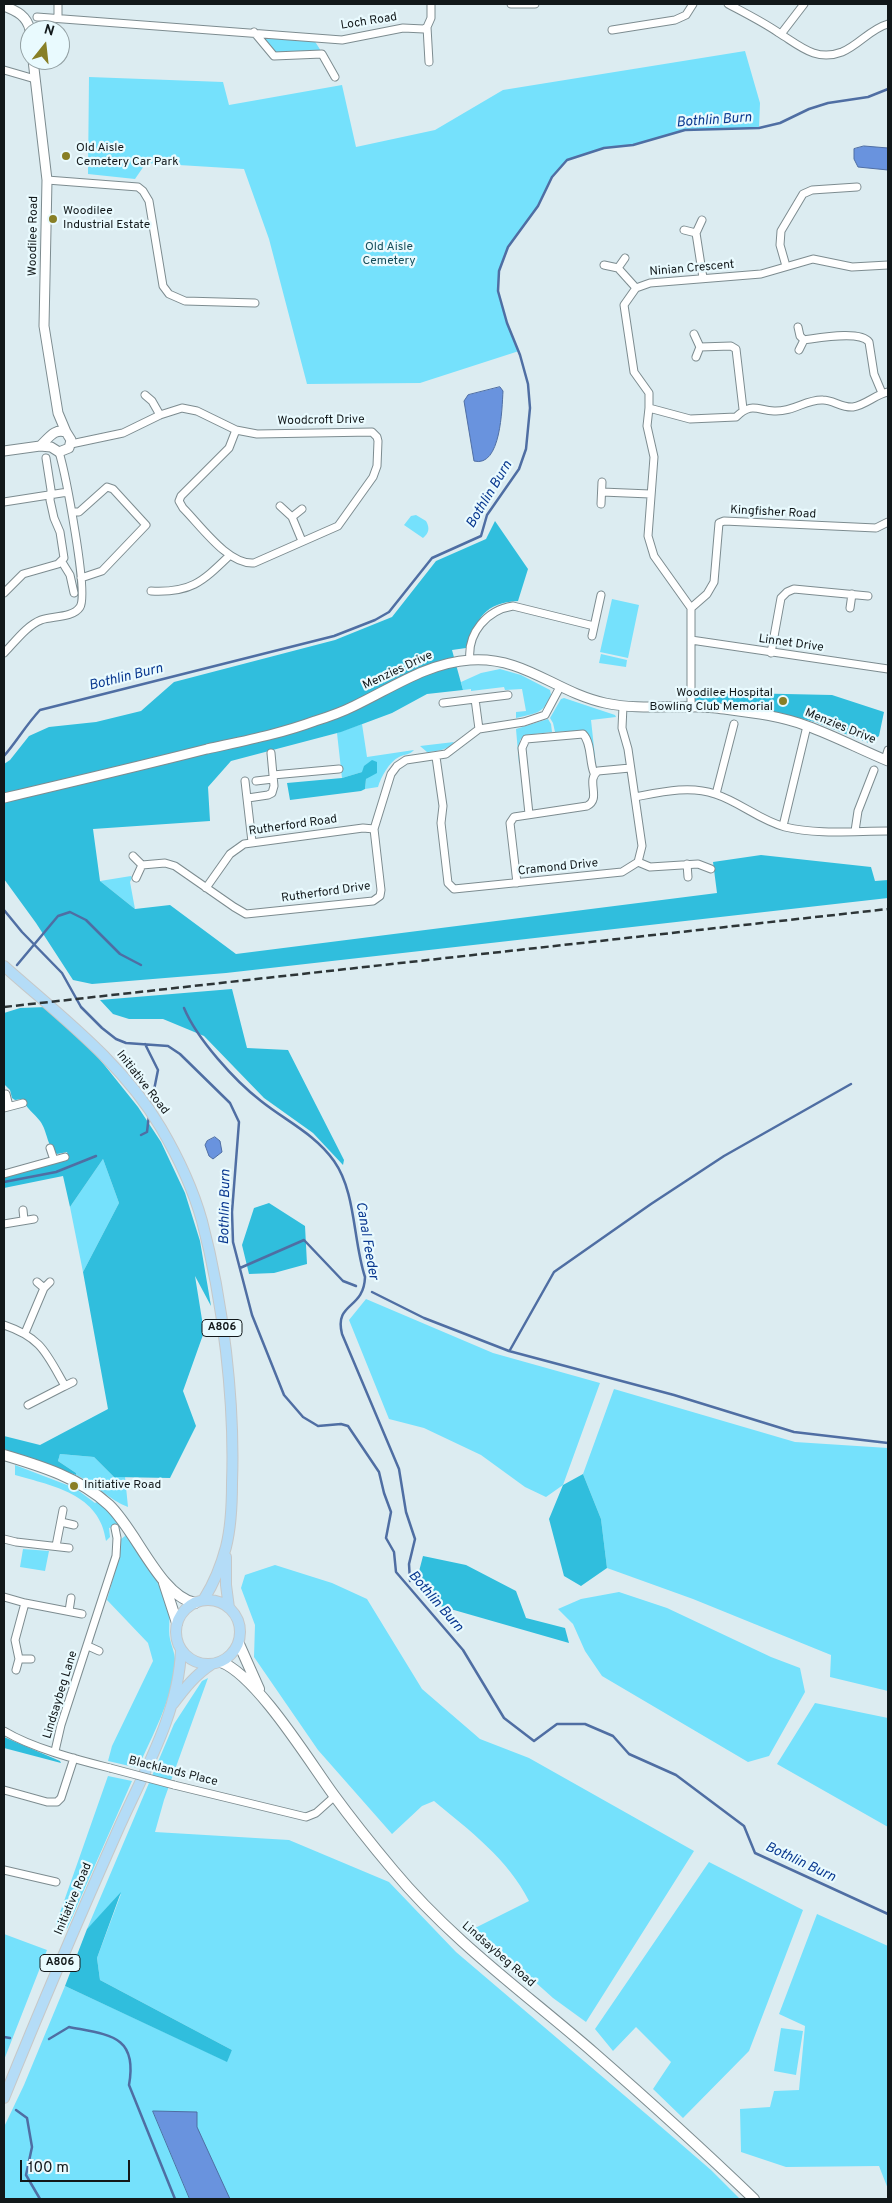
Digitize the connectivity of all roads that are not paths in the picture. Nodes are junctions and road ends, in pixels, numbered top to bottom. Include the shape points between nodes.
1 (58, 4) edge
2 (432, 4) edge
3 (511, 4) edge
4 (534, 4) edge
5 (693, 4) edge
6 (729, 4) edge
7 (804, 4) edge
8 (4, 6) edge
9 (37, 16) dead end
10 (58, 17) junction
11 (26, 20) edge
12 (888, 24) edge
13 (427, 27) junction
14 (612, 30) dead end
15 (254, 32) junction
16 (781, 34) junction
17 (429, 62) dead end
18 (4, 70) edge
19 (34, 70) edge
20 (335, 77) dead end
21 (35, 79) junction
22 (47, 180) junction
23 (857, 187) dead end
24 (702, 220) dead end
25 (684, 230) dead end
26 (696, 233) junction
27 (625, 258) dead end
28 (604, 264) dead end
29 (888, 265) edge
30 (786, 266) junction
31 (618, 268) junction
32 (703, 278) junction
33 (636, 288) junction
34 (255, 302) dead end
35 (798, 327) dead end
36 (694, 334) dead end
37 (804, 340) junction
38 (700, 347) junction
39 (799, 350) dead end
40 (696, 357) dead end
41 (885, 392) edge
42 (145, 395) dead end
43 (650, 408) junction
44 (744, 409) junction
45 (58, 413) junction
46 (160, 414) junction
47 (236, 430) junction
48 (53, 434) junction
49 (64, 444) junction
50 (40, 446) junction
51 (4, 451) edge
52 (46, 458) dead end
53 (602, 482) dead end
54 (68, 492) junction
55 (602, 492) junction
56 (650, 494) junction
57 (51, 495) junction
58 (4, 502) edge
59 (601, 504) dead end
60 (280, 506) dead end
61 (302, 509) dead end
62 (72, 512) junction
63 (292, 517) junction
64 (888, 522) edge
65 (302, 541) junction
66 (229, 556) junction
67 (62, 562) junction
68 (81, 578) junction
69 (156, 589) dead end
70 (4, 593) edge
71 (74, 593) dead end
72 (852, 594) junction
73 (601, 595) dead end
74 (868, 596) dead end
75 (691, 608) junction
76 (850, 608) dead end
77 (594, 626) junction
78 (592, 636) dead end
79 (692, 640) junction
80 (4, 653) edge
81 (771, 653) junction
82 (470, 660) junction
83 (888, 668) edge
84 (560, 687) junction
85 (508, 695) dead end
86 (476, 700) junction
87 (443, 703) dead end
88 (623, 706) junction
89 (691, 707) junction
90 (734, 724) dead end
91 (807, 726) junction
92 (479, 729) junction
93 (888, 750) edge
94 (270, 753) dead end
95 (436, 756) junction
96 (887, 760) edge
97 (339, 768) dead end
98 (630, 768) junction
99 (874, 770) dead end
100 (594, 774) junction
101 (273, 777) junction
102 (245, 781) dead end
103 (256, 781) dead end
104 (716, 794) junction
105 (635, 797) junction
106 (4, 798) edge
107 (248, 798) junction
108 (529, 814) junction
109 (783, 826) junction
110 (374, 829) junction
111 (855, 831) junction
112 (888, 831) edge
113 (252, 842) junction
114 (133, 856) dead end
115 (638, 862) junction
116 (687, 864) junction
117 (142, 865) junction
118 (711, 869) dead end
119 (688, 877) dead end
120 (136, 878) dead end
121 (517, 883) junction
122 (206, 888) junction
123 (4, 966) edge
124 (6, 1094) dead end
125 (23, 1103) dead end
126 (6, 1107) edge
127 (50, 1148) dead end
128 (65, 1157) dead end
129 (54, 1160) junction
130 (4, 1174) edge
131 (23, 1210) dead end
132 (34, 1218) dead end
133 (24, 1220) junction
134 (4, 1224) edge
135 (37, 1282) dead end
136 (50, 1282) dead end
137 (44, 1288) junction
138 (4, 1325) edge
139 (25, 1333) junction
140 (73, 1382) dead end
141 (65, 1386) junction
142 (28, 1405) dead end
143 (4, 1454) edge
144 (63, 1510) dead end
145 (61, 1522) junction
146 (74, 1525) dead end
147 (115, 1528) dead end
148 (4, 1539) edge
149 (56, 1546) junction
150 (69, 1548) dead end
151 (226, 1548) junction
152 (164, 1582) junction
153 (4, 1597) edge
154 (71, 1598) dead end
155 (200, 1601) junction
156 (25, 1603) junction
157 (230, 1608) junction
158 (69, 1611) junction
159 (82, 1614) dead end
160 (177, 1622) junction
161 (240, 1644) junction
162 (88, 1646) junction
163 (181, 1650) junction
164 (99, 1651) dead end
165 (19, 1659) junction
166 (31, 1659) dead end
167 (216, 1663) junction
168 (16, 1670) dead end
169 (261, 1695) junction
170 (168, 1711) junction
171 (4, 1730) edge
172 (55, 1751) junction
173 (74, 1758) junction
174 (4, 1790) edge
175 (335, 1796) junction
176 (4, 1870) edge
177 (56, 1882) dead end
178 (4, 2098) edge
179 (754, 2199) edge

1 - 10 street
2 - 13 street
3 - 4 street
5 - 14 street via 676,20
6 - 16 street
7 - 16 street
8 - 11 street via 17,11
9 - 10 street, Loch Road
10 - 15 street, Loch Road
12 - 16 street via 832,55 806,51
13 - 15 street, Loch Road via 403,28 342,40
13 - 17 street
15 - 20 street via 274,56 322,54
18 - 21 street
19 - 21 street, Woodilee Road
21 - 22 street, Woodilee Road
22 - 34 street via 138,187 149,201 163,286 168,294 185,301
22 - 45 street, Woodilee Road via 44,326
23 - 30 street via 812,190 803,194 781,231 780,245
24 - 26 street
25 - 26 street
26 - 32 street
27 - 31 street
28 - 31 street
29 - 30 street, Ninian Crescent via 852,267 813,259
30 - 32 street, Ninian Crescent via 761,274
31 - 33 street
32 - 33 street, Ninian Crescent via 650,283
33 - 43 street, Ninian Crescent via 628,297 624,311 634,372 649,393
35 - 37 street
36 - 38 street
37 - 39 street
37 - 41 street via 856,335 866,338 874,374
38 - 40 street
38 - 44 street via 731,346 736,349
41 - 44 street via 852,407 822,400 792,410
42 - 46 street
43 - 44 street via 690,419 736,417
43 - 56 street, Ninian Crescent via 647,426 654,457
45 - 48 street, Woodilee Road
45 - 49 street, Woodilee Road
46 - 47 street via 177,408 190,408
46 - 49 street via 122,433
47 - 65 street, Woodcroft Drive via 257,434 368,431 377,437 375,472 351,509 338,526
47 - 66 street via 229,448 179,500
48 - 49 street, Woodilee Road
48 - 49 street
48 - 50 street
49 - 50 street
49 - 54 street, Woodilee Road
50 - 51 street
52 - 57 street
53 - 55 street
54 - 57 street
54 - 62 street, Woodilee Road
55 - 56 street
55 - 59 street
56 - 75 street, Ninian Crescent via 648,536 654,556
57 - 58 street
57 - 67 street via 64,554
60 - 63 street
61 - 63 street
62 - 68 street, Woodilee Road
62 - 68 street via 79,512 107,486 146,525 102,571
63 - 65 street
64 - 75 street, Kingfisher Road via 876,528 718,523 714,582 707,594
65 - 66 street, Woodcroft Drive via 254,563
66 - 69 street via 194,586 176,592
67 - 70 street via 23,574
67 - 71 street via 70,575
68 - 80 street, Woodilee Road via 81,607 75,612 32,625
72 - 74 street
72 - 76 street
72 - 81 street via 794,589 787,592 782,598
73 - 77 street
75 - 79 street
77 - 78 street
77 - 82 street via 513,606 501,608 482,622 474,634 469,648
79 - 81 street, Linnet Drive
79 - 89 street
81 - 83 street, Linnet Drive
82 - 84 street, Menzies Drive via 511,664
82 - 106 street, Menzies Drive via 445,663 424,671 314,722
84 - 88 street, Menzies Drive via 586,698
84 - 92 street, Rutherford Drive via 545,715
85 - 86 street
86 - 87 street
86 - 92 street
88 - 89 street, Menzies Drive
88 - 98 street via 622,731
89 - 91 street, Menzies Drive via 776,717
90 - 104 street
91 - 96 street, Menzies Drive
91 - 109 street
92 - 95 street, Rutherford Drive via 453,750
93 - 96 street
94 - 101 street
95 - 110 street, Rutherford Drive via 406,760 397,766 388,783
95 - 121 street, Cramond Drive via 450,886 457,890
97 - 101 street
98 - 100 street
98 - 105 street
99 - 111 street via 858,811
100 - 108 street via 591,805
100 - 108 street via 587,738 583,734 526,739 522,748
101 - 103 street
101 - 107 street via 272,793
102 - 107 street
104 - 105 street via 690,790
104 - 109 street
105 - 115 street via 642,846
107 - 113 street
108 - 121 street via 516,816 510,823
109 - 111 street via 800,830
110 - 113 street, Rutherford Road
110 - 122 street, Rutherford Drive via 381,890 380,896 373,901 246,914
111 - 112 street
113 - 122 street, Rutherford Road via 230,854
114 - 117 street
115 - 116 street via 656,868
115 - 121 street, Cramond Drive via 629,869 614,873
116 - 118 street
116 - 119 street
117 - 120 street
117 - 122 street, Rutherford Drive via 169,864
123 - 151 main road, Initiative Road / A806 via 105,1055 156,1120 182,1168 201,1220 213,1268 227,1364 233,1460
124 - 126 street
125 - 126 street
127 - 129 street
128 - 129 street
129 - 130 street
131 - 133 street
132 - 133 street
133 - 134 street
135 - 137 street
136 - 137 street
137 - 139 street
138 - 139 street
139 - 141 street via 40,1345
140 - 141 street
141 - 142 street
143 - 152 main road via 69,1478 100,1497 122,1518
144 - 145 street
145 - 146 street
145 - 149 street
147 - 162 street, Lindsaybeg Lane via 116,1556
148 - 149 street
149 - 150 street
151 - 155 main road, Initiative Road / A806 via 214,1584
151 - 157 main road, Initiative Road / A806
152 - 155 main road via 181,1598
152 - 160 main road
153 - 156 street
154 - 158 street
155 - 157 main road via 216,1601
155 - 160 main road via 185,1610
156 - 158 street
156 - 165 street via 15,1640
157 - 161 main road via 241,1626
158 - 159 street
160 - 163 main road via 176,1637
161 - 167 main road
161 - 169 main road, Lindsaybeg Road
162 - 164 street, Lindsaybeg Lane
162 - 172 street, Lindsaybeg Lane
163 - 167 main road via 195,1662
163 - 170 main road, Initiative Road / A806 via 179,1673
165 - 166 street
165 - 168 street
167 - 169 main road, Lindsaybeg Road via 239,1672
167 - 170 main road, Initiative Road / A806 via 199,1672
169 - 175 main road, Lindsaybeg Road
170 - 178 main road, Initiative Road / A806
171 - 172 street, Blacklands Place via 24,1741
172 - 173 street, Blacklands Place
173 - 174 street via 57,1802
173 - 175 street, Blacklands Place, bridge via 306,1817
175 - 179 main road, Lindsaybeg Road via 393,1871 469,1948 592,2052
176 - 177 street

